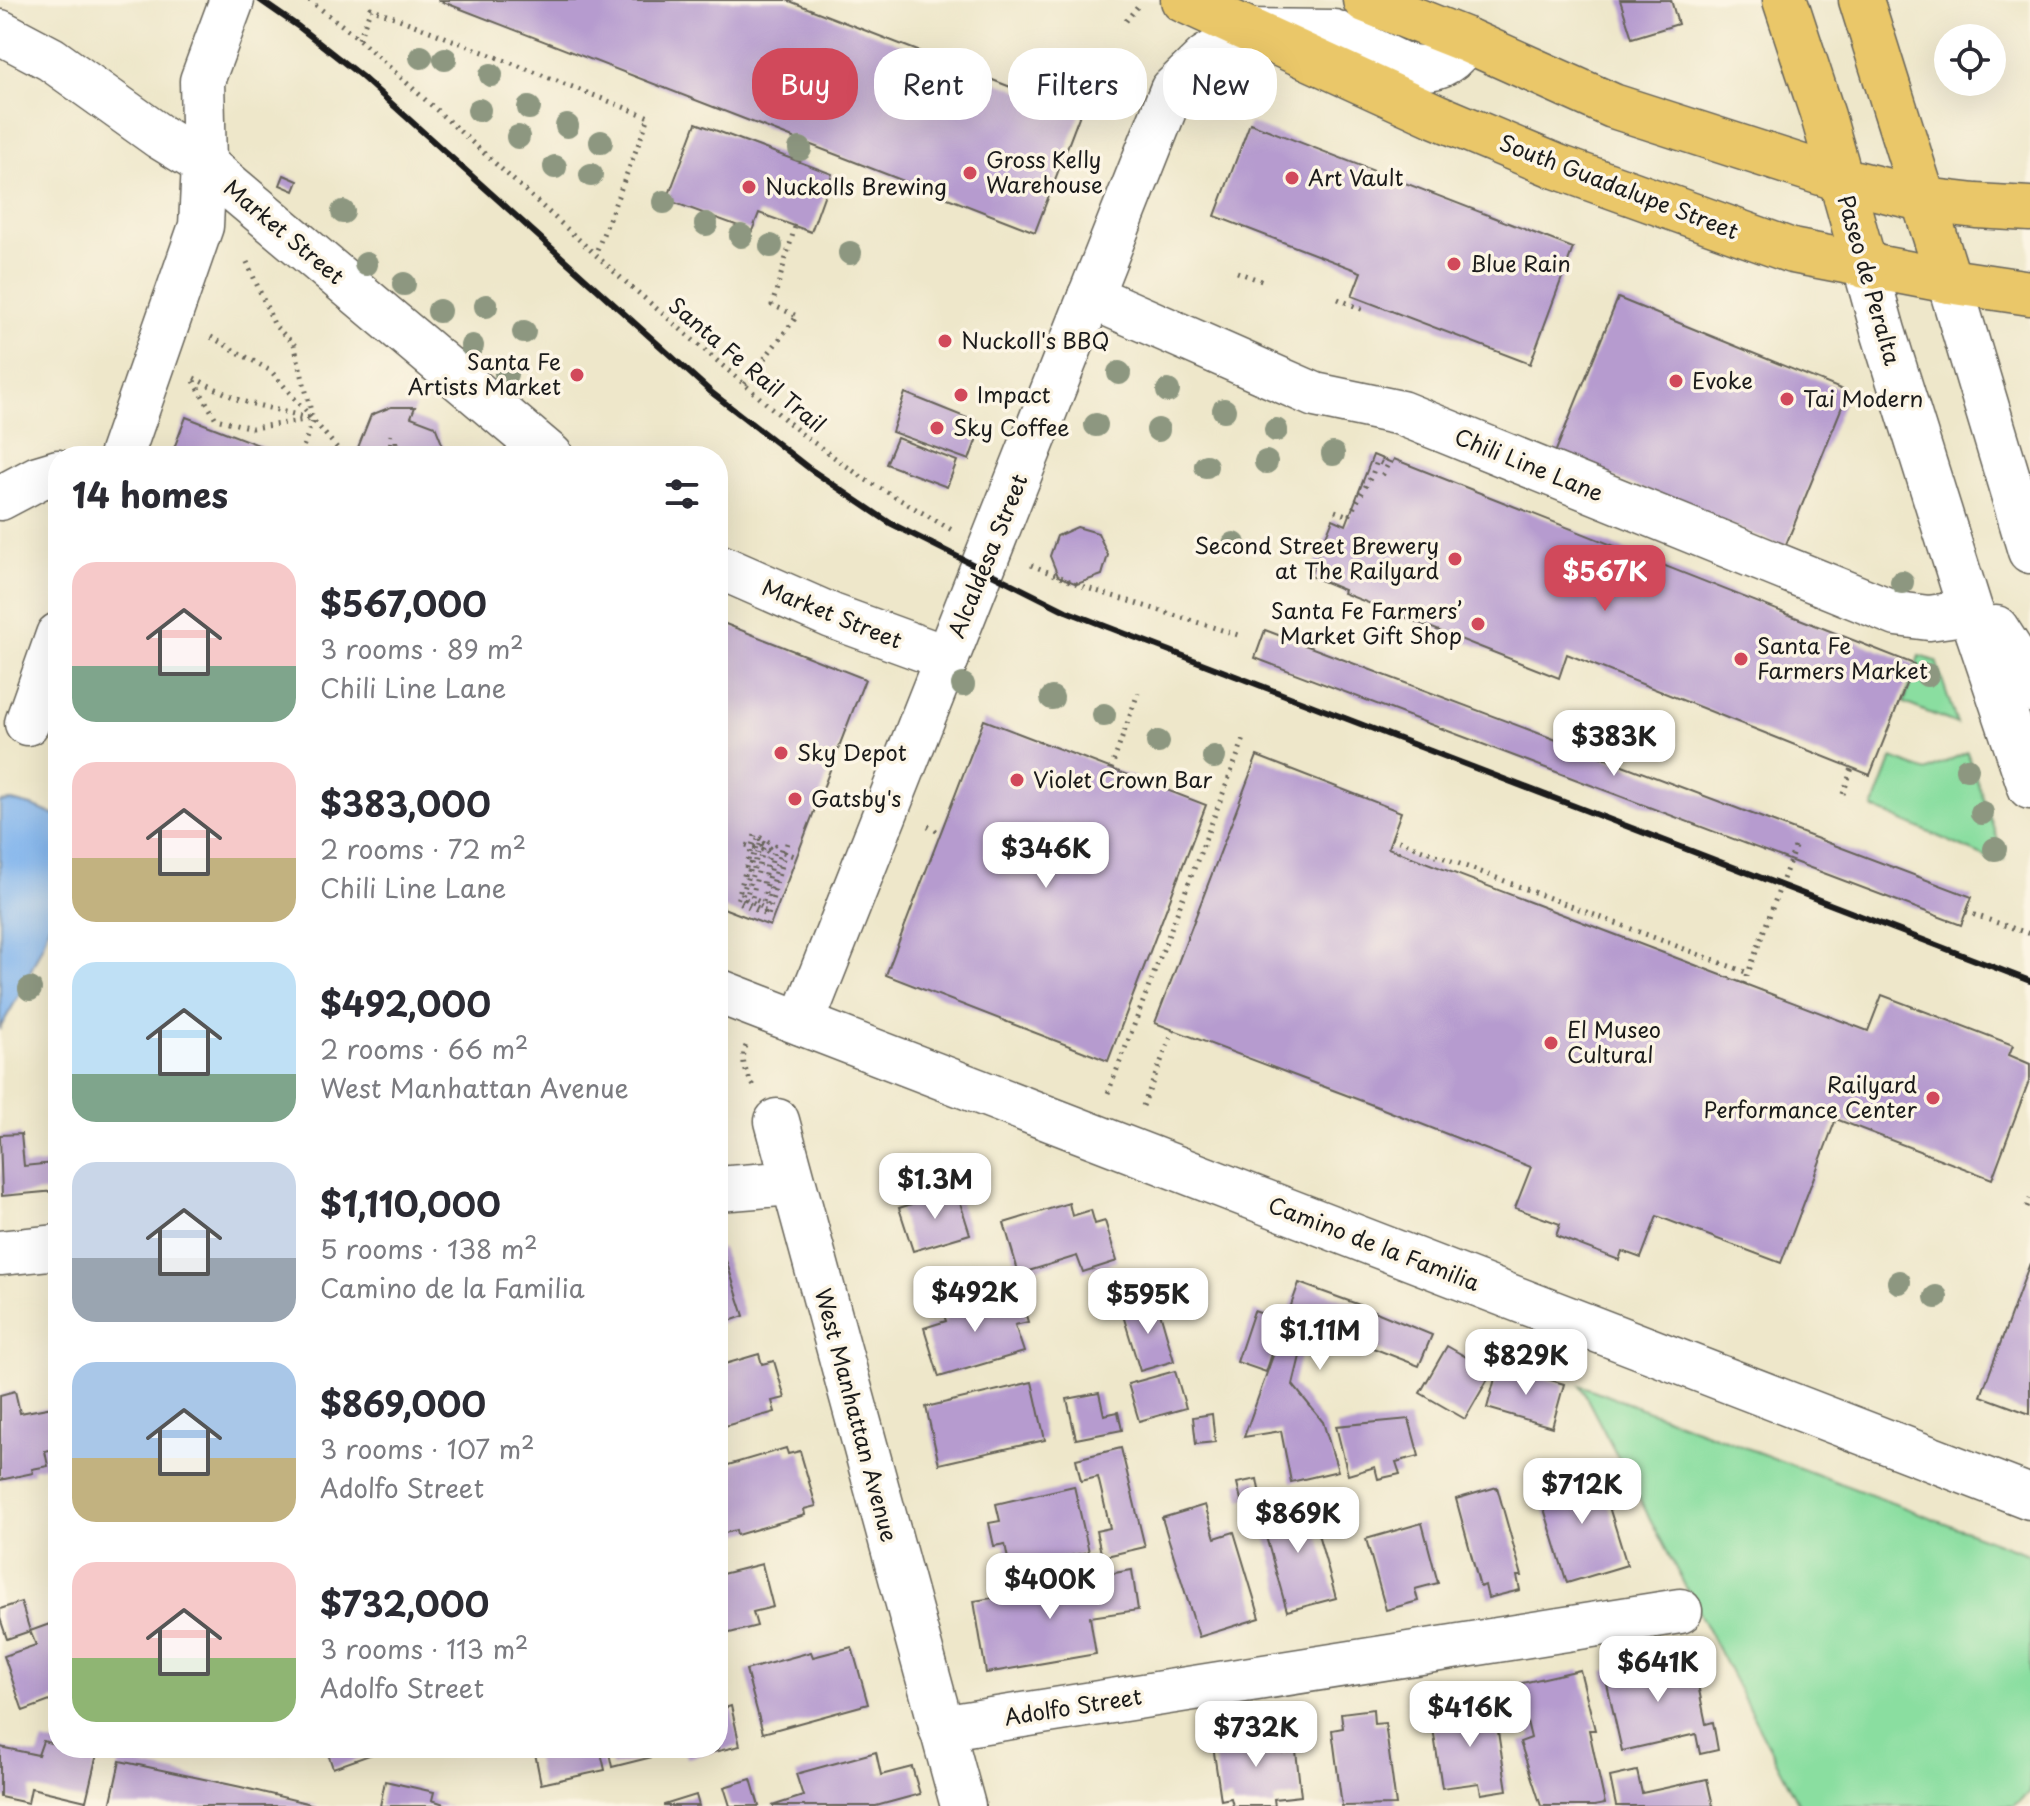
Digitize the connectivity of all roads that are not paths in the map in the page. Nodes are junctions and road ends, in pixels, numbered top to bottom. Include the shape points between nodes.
1 (232, 0) edge
2 (1365, 0) edge
3 (1785, 0) edge
4 (1861, 0) edge
5 (1162, 1) edge
6 (1248, 31) junction
7 (0, 32) edge
8 (1466, 40) junction
9 (204, 164) junction
10 (1840, 179) junction
11 (1925, 200) junction
12 (2030, 209) edge
13 (1865, 266) junction
14 (1949, 281) junction
15 (2030, 293) edge
16 (1090, 296) junction
17 (124, 446) edge
18 (539, 446) edge
19 (48, 475) edge
20 (0, 498) edge
21 (2030, 551) edge
22 (728, 570) edge
23 (1971, 612) junction
24 (947, 658) junction
25 (48, 665) edge
26 (2030, 690) edge
27 (28, 724) edge
28 (2030, 787) edge
29 (728, 995) edge
30 (802, 1023) junction
31 (777, 1121) road end
32 (793, 1183) junction
33 (728, 1188) edge
34 (48, 1248) edge
35 (0, 1253) edge
36 (2030, 1497) edge
37 (1680, 1611) dead end
38 (941, 1728) junction
39 (963, 1806) edge

1 - 9 street via 202,81
2 - 8 main road
3 - 10 main road, Paseo de Peralta
4 - 11 main road
5 - 6 main road, South Guadalupe Street
6 - 8 street via 1334,32 1414,68 1448,62
6 - 13 main road, South Guadalupe Street via 1558,167 1792,251
6 - 16 street, Alcaldesa Street via 1205,58 1172,90
7 - 9 street, Market Street via 51,59
8 - 10 main road via 1613,106
9 - 17 street via 201,226
9 - 18 street, Market Street
10 - 11 main road
10 - 13 main road, Paseo de Peralta
11 - 12 main road
11 - 14 main road
13 - 14 main road, South Guadalupe Street
13 - 23 street, Paseo de Peralta
14 - 15 main road, South Guadalupe Street
14 - 21 street
16 - 23 street, Chili Line Lane via 1315,395 1401,413 1897,614 1929,618
16 - 24 street, Alcaldesa Street
19 - 20 street
22 - 24 street, Market Street
23 - 26 street via 1995,627
23 - 28 street, Paseo de Peralta
24 - 30 street, Alcaldesa Street
25 - 27 street
29 - 30 street, Camino de la Familia
30 - 36 street, Camino de la Familia
31 - 32 street, West Manhattan Avenue
32 - 33 street
32 - 38 street, West Manhattan Avenue
34 - 35 street
37 - 38 street, Adolfo Street
38 - 39 street, West Manhattan Avenue

